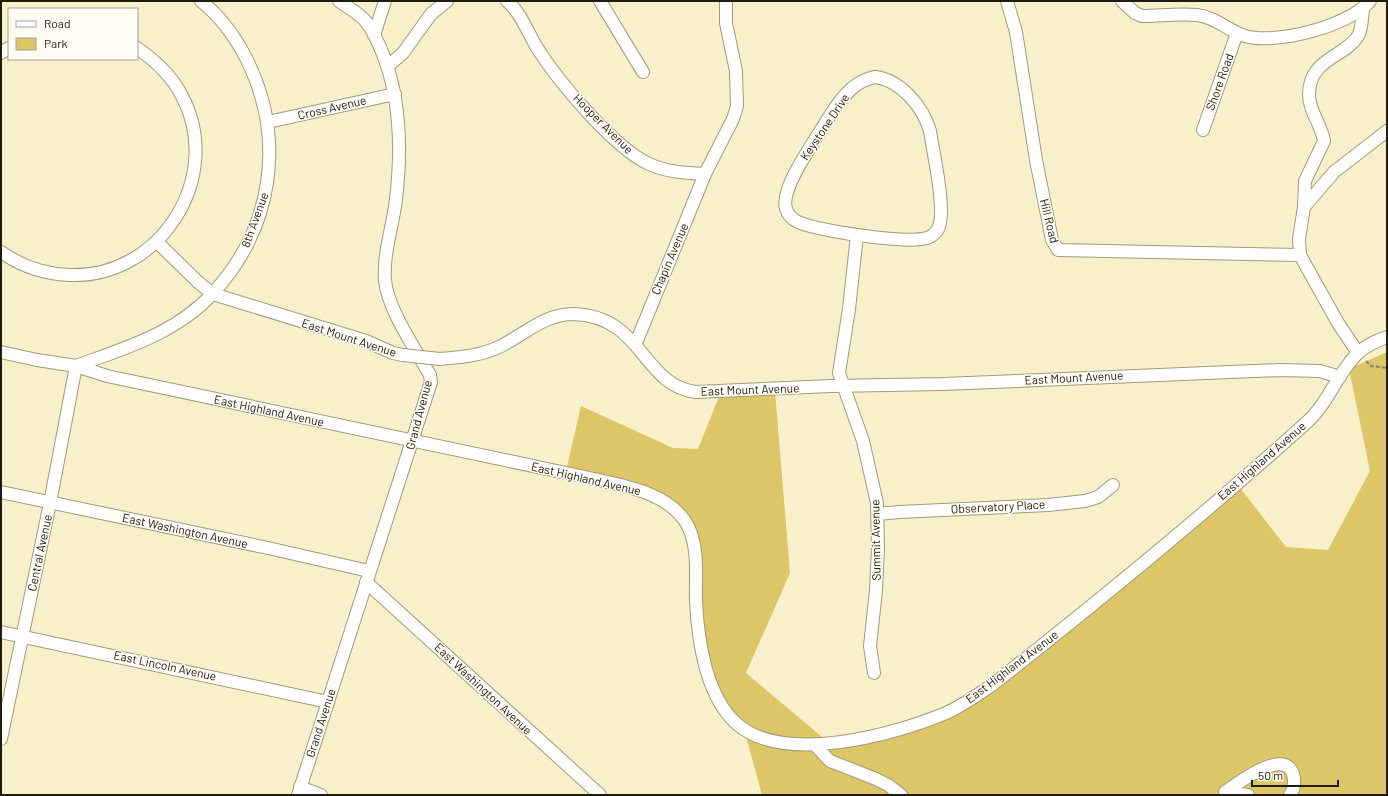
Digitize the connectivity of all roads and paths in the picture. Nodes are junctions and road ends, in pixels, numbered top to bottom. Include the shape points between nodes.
1 (201, 1) edge
2 (339, 1) edge
3 (385, 1) edge
4 (447, 1) edge
5 (507, 1) edge
6 (600, 1) edge
7 (726, 1) edge
8 (1007, 1) edge
9 (1122, 1) edge
10 (1366, 5) edge
11 (1238, 33) junction
12 (374, 35) junction
13 (138, 49) edge
14 (388, 66) junction
15 (643, 72) dead end
16 (395, 94) junction
17 (268, 122) junction
18 (1203, 130) dead end
19 (1387, 131) edge
20 (705, 174) junction
21 (1304, 207) junction
22 (857, 235) junction
23 (157, 242) junction
24 (1, 252) edge
25 (1300, 255) junction
26 (213, 294) junction
27 (1387, 337) edge
28 (636, 343) junction
29 (1, 352) edge
30 (1358, 353) junction
31 (76, 366) junction
32 (1387, 368) edge
33 (1340, 377) junction
34 (842, 387) junction
35 (413, 442) junction
36 (1113, 485) dead end
37 (1, 492) edge
38 (50, 503) junction
39 (878, 514) junction
40 (368, 577) junction
41 (1, 632) edge
42 (22, 636) junction
43 (874, 673) dead end
44 (328, 702) junction
45 (1, 739) edge
46 (814, 745) junction
47 (299, 791) edge
48 (1222, 793) edge
49 (321, 795) edge
50 (600, 795) edge
51 (901, 795) edge
52 (1248, 795) edge
53 (1290, 795) edge

1 - 17 street, 8th Avenue via 228,29 240,47 254,73
2 - 12 street, Grand Avenue via 368,23
3 - 12 street
4 - 14 street via 431,14 403,53
5 - 20 street, Hooper Avenue via 517,12 556,74 596,120 629,152 666,171
6 - 15 street
7 - 20 street via 726,22 736,71 737,106
8 - 25 street, Hill Road via 1016,32 1036,160 1052,240 1058,250
9 - 11 street via 1142,16 1198,15 1220,22
10 - 11 street via 1339,23 1281,37 1253,38
10 - 21 street via 1358,35 1352,43 1323,64 1313,78 1310,100 1324,141 1305,182
11 - 18 street, Shore Road
12 - 14 street, Grand Avenue
13 - 23 street via 162,68 182,96 190,112 196,147 196,165 187,199 176,220
14 - 16 street, Grand Avenue
16 - 17 street, Cross Avenue
16 - 35 street, Grand Avenue via 399,166 385,279 391,304 430,375 431,382
17 - 26 street, 8th Avenue via 270,151 263,204 247,245
19 - 21 street via 1334,172
20 - 28 street, Chapin Avenue
21 - 25 street via 1299,239
22 - 22 street, Keystone Drive via 927,238 934,235 941,223 941,206 926,118 905,93 883,78 867,79 853,86 848,92 795,172 786,196 785,208 791,218
22 - 34 street via 839,373
23 - 24 street via 143,254 117,267 94,274 76,275 41,271
23 - 26 street, East Mount Avenue
25 - 30 street
26 - 28 street, East Mount Avenue, bridge via 366,341 403,355 440,359 471,356 499,346 542,321 564,315 602,318 619,328
26 - 31 street, 8th Avenue via 176,323 152,337
27 - 30 street, East Highland Avenue
28 - 34 street, East Mount Avenue via 670,383 688,391
29 - 31 street, East Highland Avenue
30 - 32 path via 1371,366
30 - 33 street, East Highland Avenue
31 - 35 street, East Highland Avenue via 107,376
31 - 38 street, Central Avenue
33 - 34 street, East Mount Avenue via 1320,371 1280,370
33 - 46 street, East Highland Avenue via 1318,411 1282,445 1170,541 967,702 946,713 882,734
34 - 39 street, Summit Avenue via 867,455
35 - 40 street, Grand Avenue
35 - 46 street, East Highland Avenue via 585,477 634,489 667,504 684,521 691,535 696,557 698,635 706,669 721,705 736,724 755,736 781,744
36 - 39 street, Observatory Place via 1098,497 1085,501
37 - 38 street, East Washington Avenue
38 - 40 street, East Washington Avenue via 268,548
38 - 42 street, Central Avenue
39 - 43 street, Summit Avenue via 876,590 870,646
40 - 44 street, Grand Avenue
40 - 50 street, East Washington Avenue
41 - 42 street, East Lincoln Avenue
42 - 44 street, East Lincoln Avenue
42 - 45 street, Central Avenue
44 - 47 street, Grand Avenue
46 - 51 street via 827,759 882,782
47 - 49 street
48 - 52 street
48 - 53 street via 1266,767 1281,764 1292,771 1294,785

